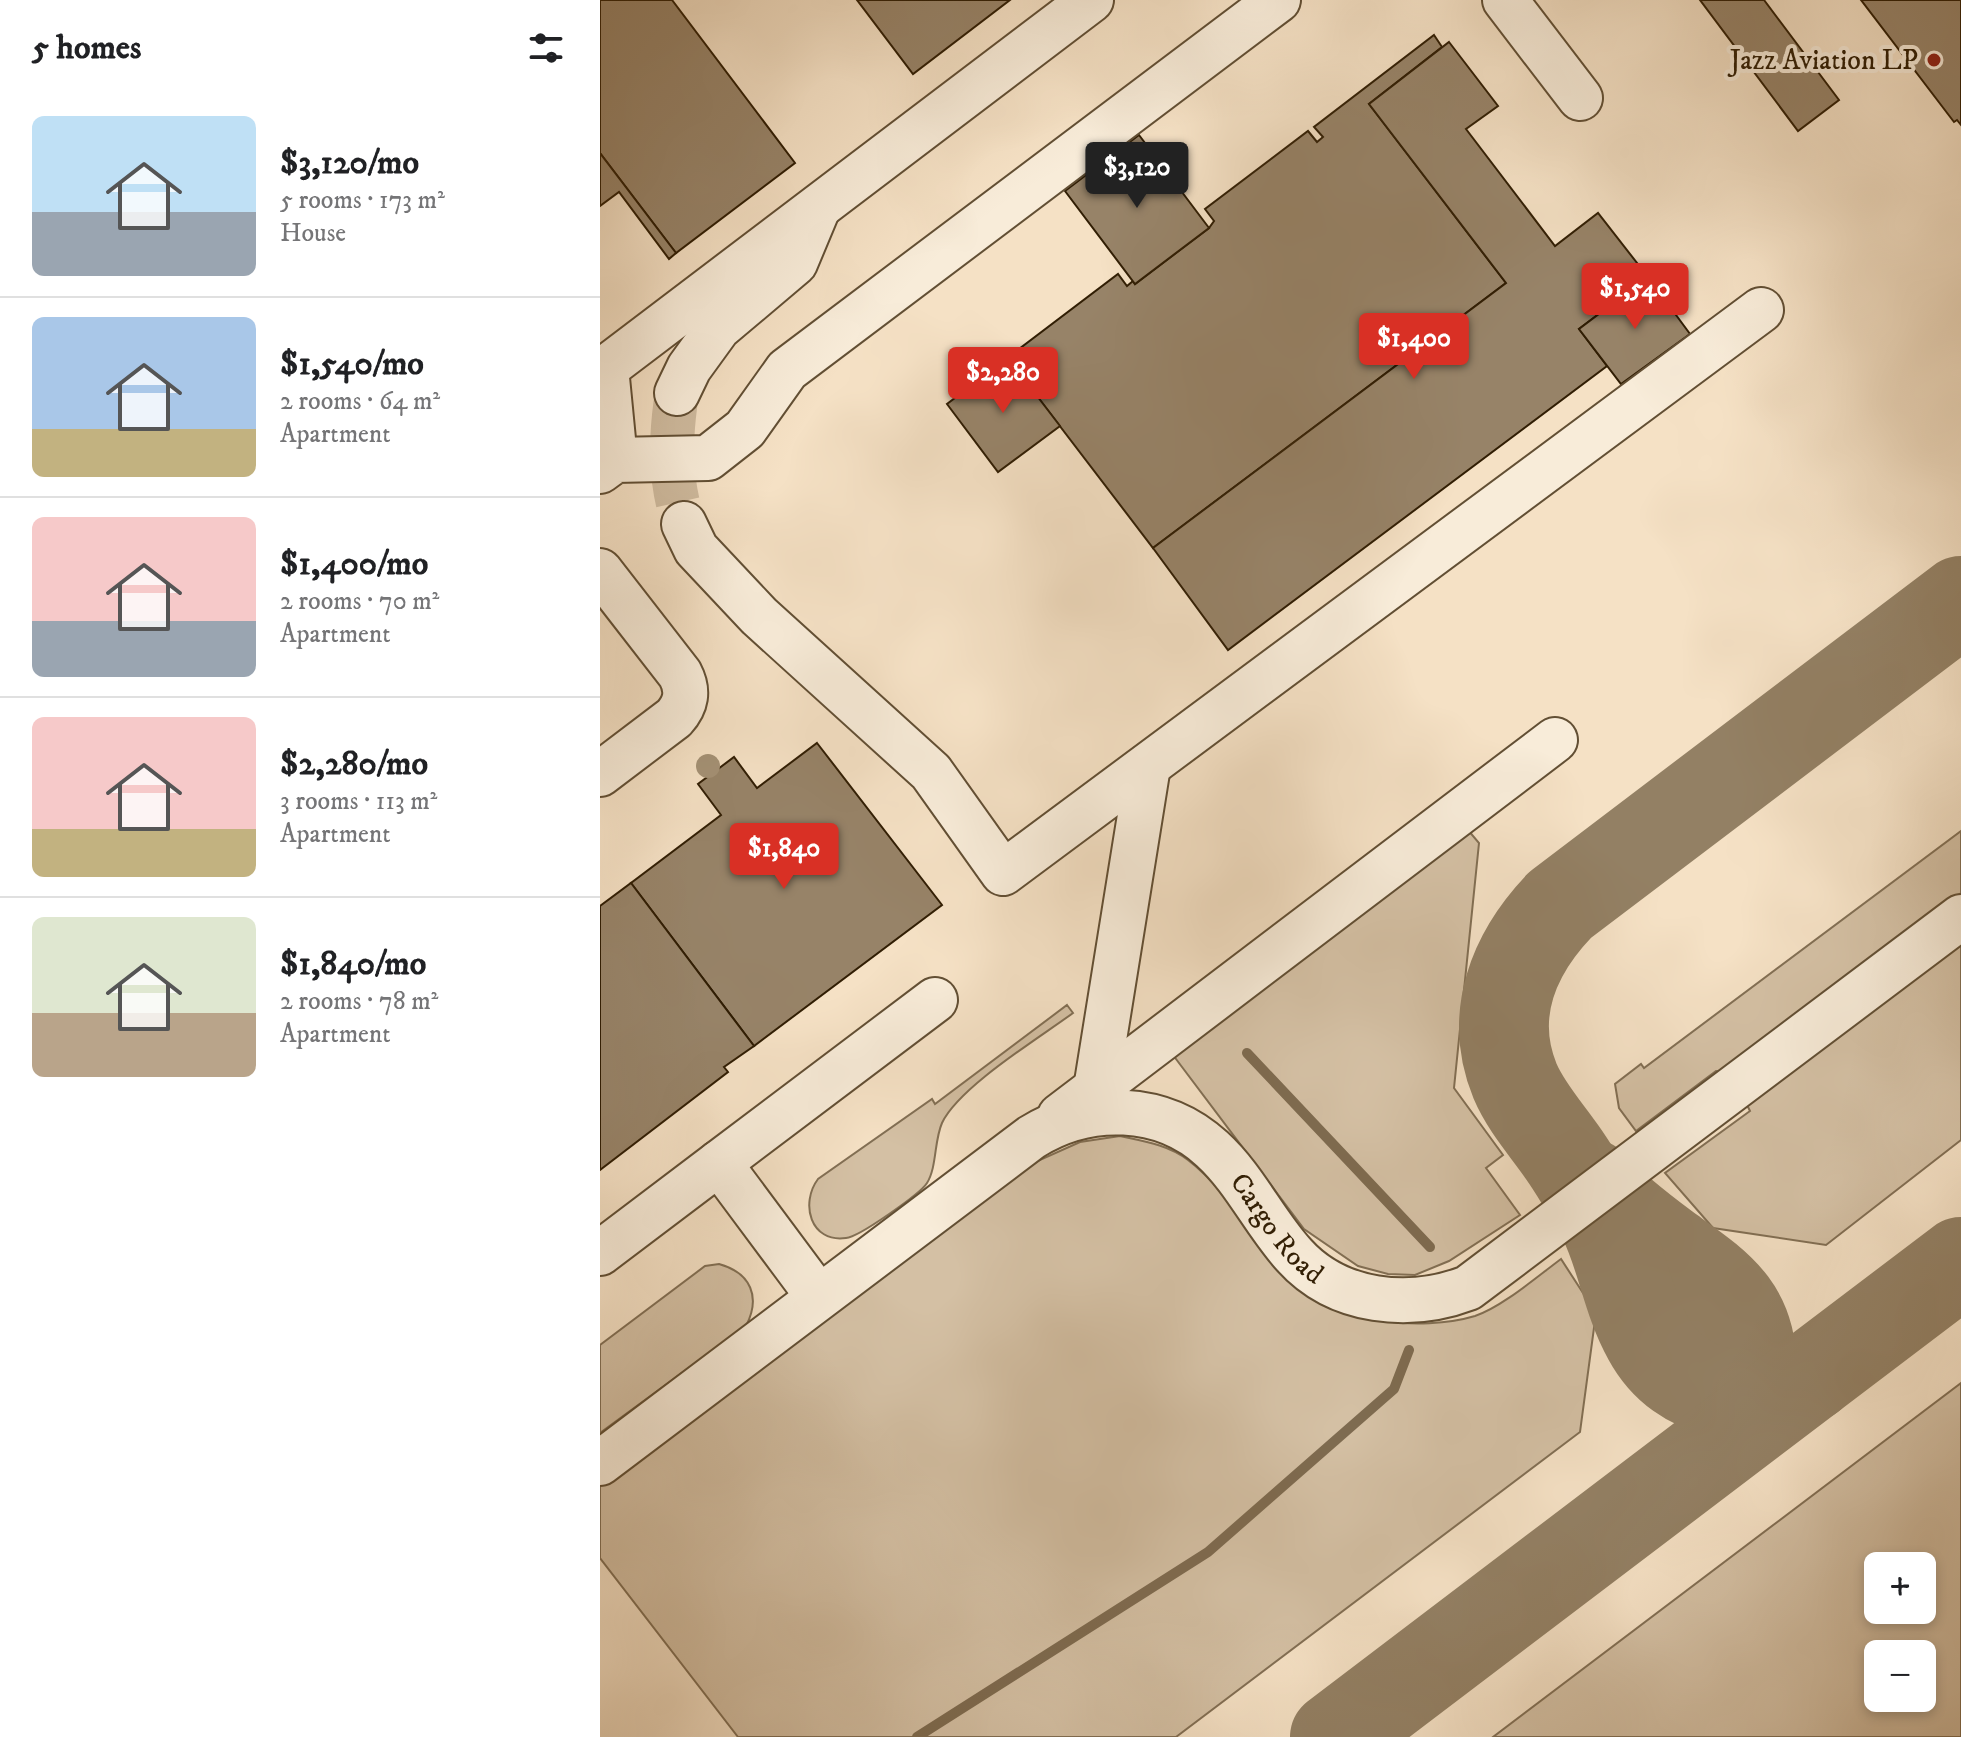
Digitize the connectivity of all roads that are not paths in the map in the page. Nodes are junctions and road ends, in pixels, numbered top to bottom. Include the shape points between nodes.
1 (1091, 0) edge
2 (1278, 0) edge
3 (1505, 0) edge
4 (1580, 98) dead end
5 (819, 207) junction
6 (1761, 310) dead end
7 (603, 365) edge
8 (677, 393) tunnel mouth
9 (608, 466) edge
10 (684, 524) tunnel mouth
11 (600, 571) edge
12 (1555, 740) dead end
13 (1148, 766) junction
14 (600, 774) edge
15 (1961, 917) edge
16 (935, 1000) dead end
17 (1096, 1089) junction
18 (1032, 1137) junction
19 (719, 1163) junction
20 (600, 1253) edge
21 (818, 1296) junction
22 (600, 1463) edge

1 - 5 lane
2 - 9 lane via 787,370 745,429 708,458
3 - 4 lane
5 - 7 lane
5 - 8 lane via 795,263 718,328
6 - 13 lane
7 - 9 lane
10 - 13 lane via 696,549 759,616 931,772 1003,873
11 - 14 lane via 680,674 686,691 674,718
12 - 17 lane
13 - 17 lane
15 - 18 lane, Cargo Road via 1493,1272 1445,1297 1389,1301 1351,1292 1320,1276 1294,1255 1212,1148 1169,1122 1130,1113 1093,1113
16 - 19 lane
17 - 18 lane
18 - 21 lane, Cargo Road
19 - 20 lane
19 - 21 lane
21 - 22 lane, Cargo Road

